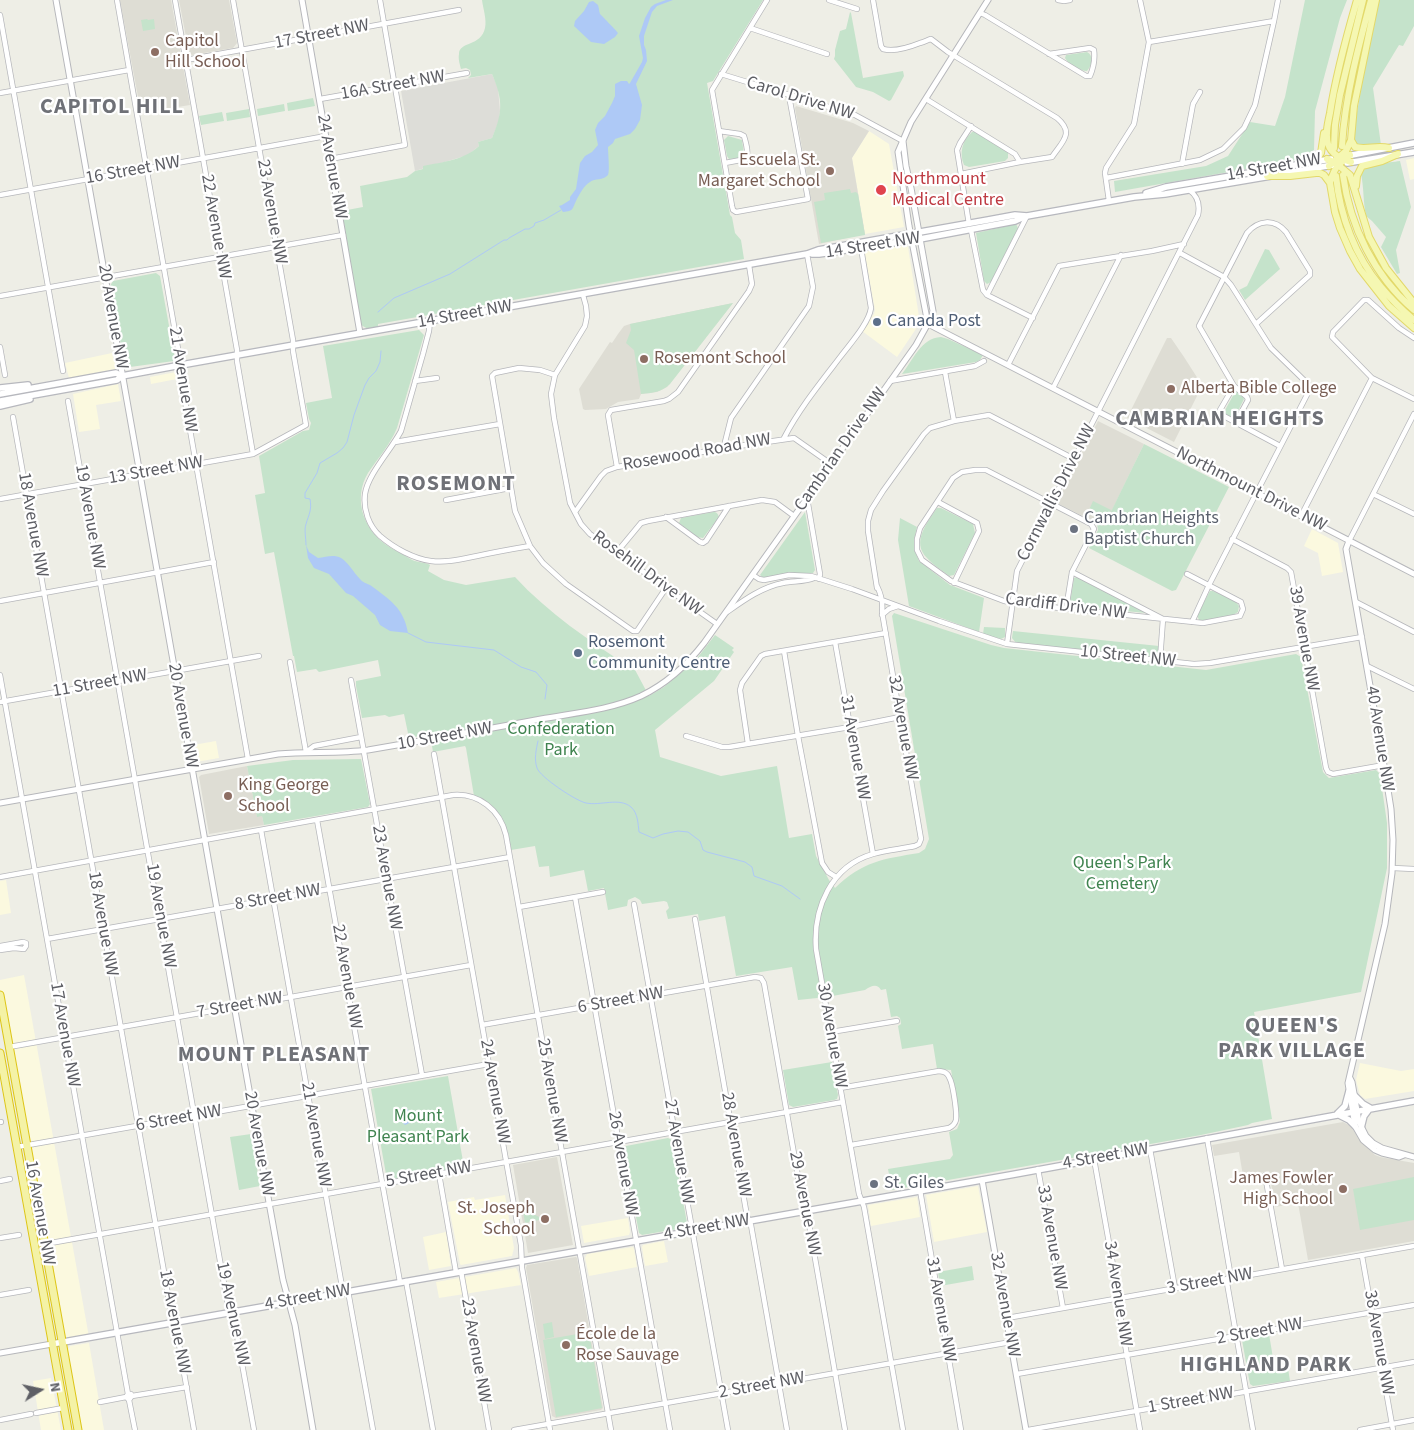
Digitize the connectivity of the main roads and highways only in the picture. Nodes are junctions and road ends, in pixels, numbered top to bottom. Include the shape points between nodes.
1 (1357, 0) edge
2 (1363, 0) edge
3 (1370, 0) edge
4 (1376, 0) edge
5 (1335, 83) junction
6 (1351, 140) junction
7 (1414, 143) edge
8 (1342, 146) dead end
9 (1334, 148) dead end
10 (1389, 148) junction
11 (1414, 152) edge
12 (1398, 154) junction
13 (1351, 159) junction
14 (1315, 161) junction
15 (1335, 162) junction
16 (1267, 176) junction
17 (1330, 183) junction
18 (1356, 192) junction
19 (1134, 197) junction
20 (911, 237) junction
21 (807, 254) junction
22 (1414, 303) edge
23 (1414, 310) edge
24 (1414, 320) edge
25 (1414, 328) edge
26 (122, 376) junction
27 (55, 384) junction
28 (0, 388) edge
29 (56, 391) junction
30 (0, 394) edge
31 (0, 401) edge
32 (0, 406) edge
33 (0, 995) edge
34 (0, 1053) edge
35 (1349, 1091) road end
36 (1354, 1095) road end
37 (1414, 1101) edge
38 (1370, 1108) junction
39 (1338, 1114) junction
40 (62, 1342) junction
41 (52, 1344) junction
42 (68, 1430) edge
43 (78, 1430) edge

1 - 5 main road
2 - 9 main road via 1340,95
3 - 8 main road via 1344,120
4 - 6 main road via 1354,106
5 - 14 main road via 1326,113 1321,153
5 - 15 main road via 1327,130 1327,142
6 - 10 main road via 1358,148
6 - 15 main road
7 - 10 main road
10 - 13 main road
11 - 12 main road
12 - 13 main road
12 - 18 main road via 1362,166 1357,176
13 - 15 main road
14 - 15 main road, 14 Street NW
14 - 19 main road, 14 Street NW via 1166,187
15 - 16 main road, 14 Street NW
15 - 17 main road
15 - 18 main road via 1350,175
16 - 17 main road via 1320,173
16 - 19 main road, 14 Street NW
17 - 25 main road via 1335,212 1350,251 1366,278 1389,306
18 - 22 main road via 1374,248
19 - 20 main road, 14 Street NW via 1027,216 1015,215
20 - 21 main road, 14 Street NW
20 - 21 main road, 14 Street NW via 861,248
21 - 26 main road, 14 Street NW
23 - 24 main road via 1368,253 1340,176 1340,199 1353,241 1380,286
26 - 27 main road, 14 Street NW via 116,373
26 - 29 main road, 14 Street NW via 117,380
27 - 28 main road
27 - 30 main road, 14 Street NW
29 - 31 main road, 14 Street NW
29 - 32 main road
33 - 40 highway, 16 Avenue NW
34 - 41 highway, 16 Avenue NW
35 - 39 main road via 1345,1106
36 - 38 main road
37 - 38 main road, 4 Street NW
38 - 39 main road, 4 Street NW
38 - 39 main road via 1358,1127
39 - 40 main road, 4 Street NW
40 - 41 main road, 4 Street NW
40 - 43 highway, 16 Avenue NW
41 - 42 highway, 16 Avenue NW

